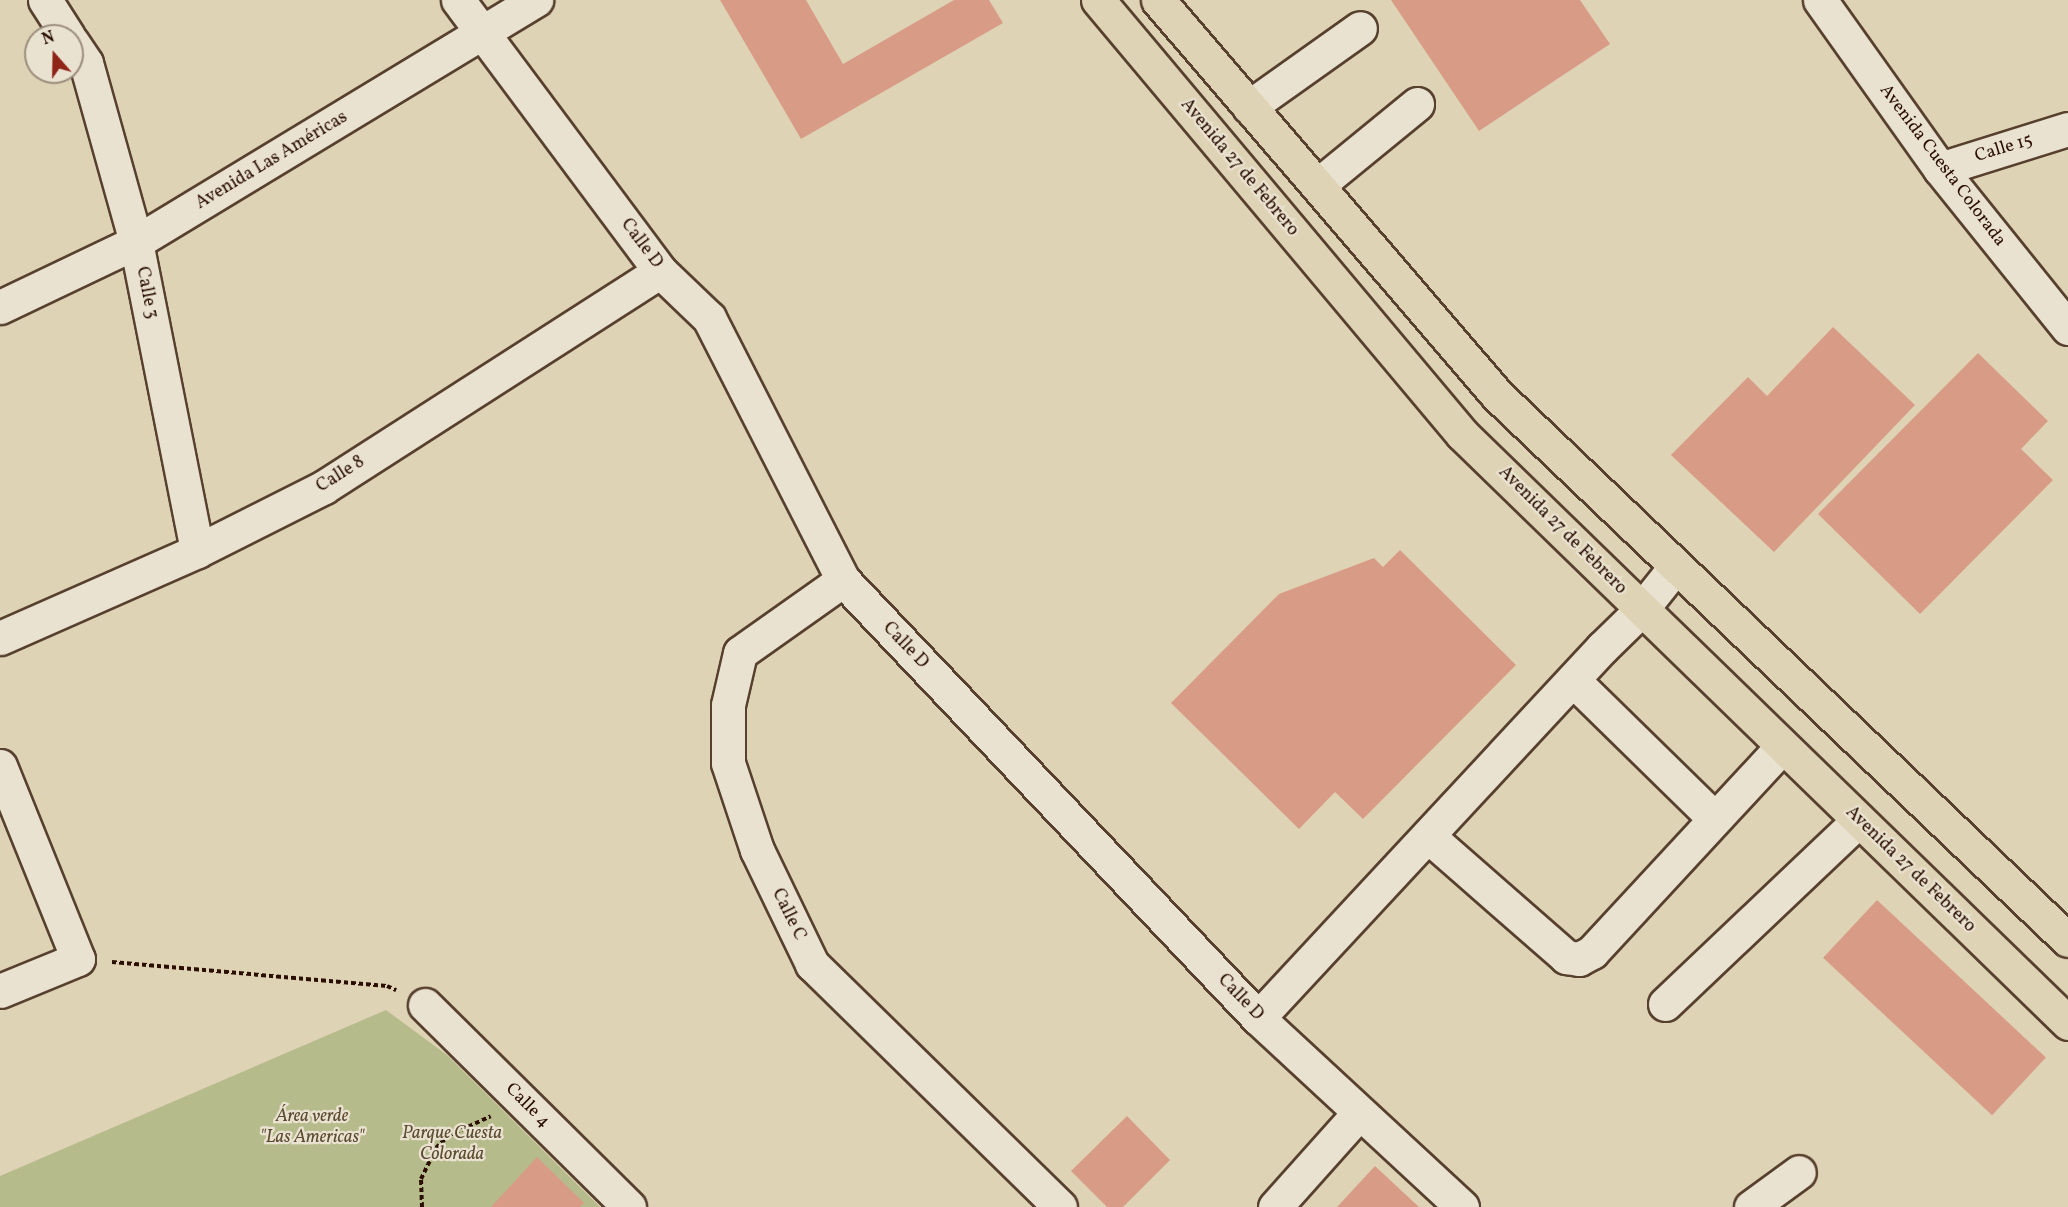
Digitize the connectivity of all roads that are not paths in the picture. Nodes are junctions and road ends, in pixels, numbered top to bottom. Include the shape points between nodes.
1 (45, 0) edge
2 (458, 0) edge
3 (536, 0) edge
4 (1098, 0) edge
5 (1158, 0) edge
6 (1820, 0) edge
7 (60, 24) edge
8 (1360, 28) dead end
9 (483, 34) junction
10 (84, 60) edge
11 (1417, 105) dead end
12 (1249, 107) junction
13 (2068, 129) edge
14 (1941, 169) junction
15 (1318, 185) junction
16 (136, 242) junction
17 (660, 271) junction
18 (0, 307) edge
19 (2068, 328) edge
20 (197, 551) junction
21 (1676, 566) junction
22 (843, 580) junction
23 (1641, 610) junction
24 (0, 638) edge
25 (1573, 680) junction
26 (1782, 747) junction
27 (0, 766) edge
28 (1714, 818) junction
29 (1859, 820) junction
30 (1428, 836) junction
31 (2068, 940) edge
32 (0, 991) edge
33 (1665, 1004) dead end
34 (425, 1005) road end
35 (1258, 1018) junction
36 (2068, 1023) edge
37 (1359, 1113) junction
38 (1799, 1172) dead end
39 (629, 1207) edge
40 (1059, 1207) edge
41 (1275, 1207) edge
42 (1462, 1207) edge
43 (1751, 1207) edge

1 - 7 street
2 - 9 street, Calle D
3 - 9 street, Avenida Las Américas
4 - 23 main road, Avenida 27 de Febrero via 1462,434
5 - 12 main road
6 - 14 street, Avenida Cuesta Colorada
8 - 12 street
9 - 16 street, Avenida Las Américas
9 - 17 street, Calle D
10 - 16 street, Calle 3
11 - 15 street
12 - 15 main road
13 - 14 street, Calle 15
14 - 19 street, Avenida Cuesta Colorada
15 - 21 main road via 1497,395
16 - 18 street, Avenida Las Américas
16 - 20 street, Calle 3
17 - 20 street, Calle 8 via 324,487
17 - 22 street, Calle D via 709,318
20 - 24 street, Calle 8
21 - 23 street
21 - 31 main road
22 - 35 street, Calle D
22 - 40 street, Calle C via 740,653 728,705 728,763 757,850 812,964
23 - 25 street
23 - 26 main road, Avenida 27 de Febrero
25 - 28 street
25 - 30 street
26 - 28 street
26 - 29 main road, Avenida 27 de Febrero
27 - 32 street via 78,959
28 - 30 street via 1592,952 1579,959 1566,957
29 - 33 street
29 - 36 main road, Avenida 27 de Febrero
30 - 35 street
34 - 39 street, Calle 4
35 - 37 street, Calle D
37 - 41 street
37 - 42 street, Calle D
38 - 43 street

